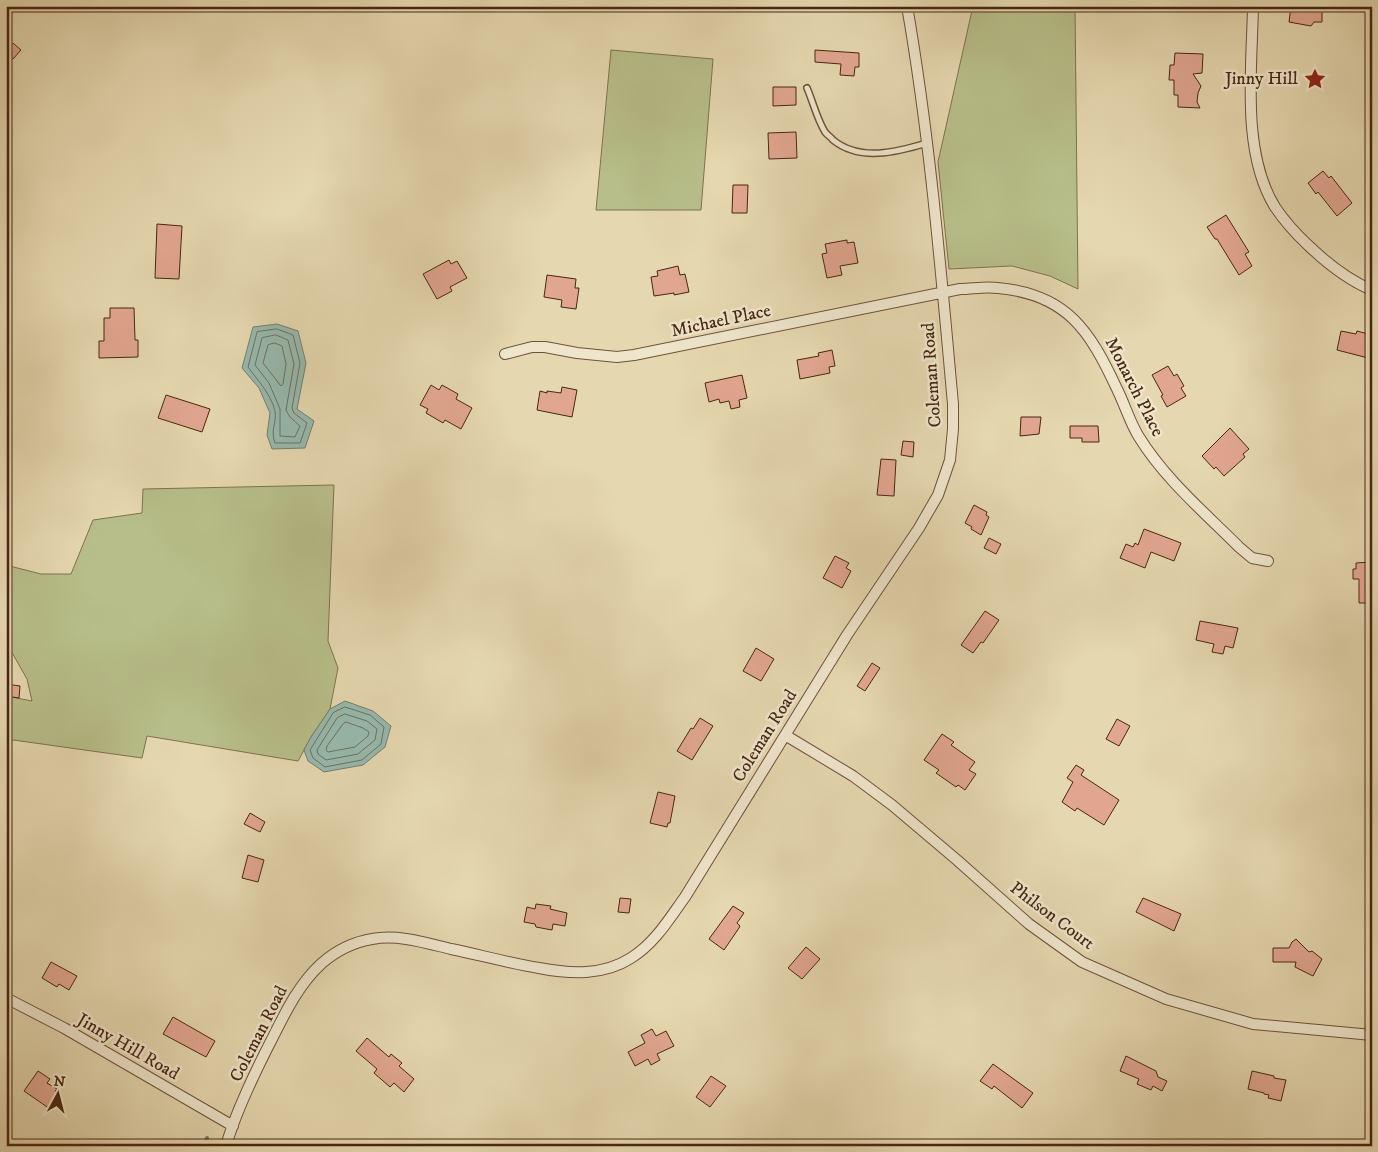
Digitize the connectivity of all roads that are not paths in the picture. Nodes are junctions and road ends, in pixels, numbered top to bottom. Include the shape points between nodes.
1 (907, 6) edge
2 (1253, 6) edge
3 (807, 88) dead end
4 (927, 143) junction
5 (1372, 290) edge
6 (942, 293) junction
7 (505, 354) dead end
8 (1268, 561) dead end
9 (785, 734) junction
10 (6, 998) edge
11 (1372, 1035) edge
12 (233, 1126) junction
13 (226, 1146) edge

1 - 4 street, Coleman Road
2 - 5 street via 1252,138 1262,179 1275,207 1294,232 1346,277
3 - 4 lane via 826,133 850,150 879,154
4 - 6 street, Coleman Road
6 - 7 street, Michael Place via 634,355 617,357 545,347
6 - 8 street, Monarch Place via 996,287 1025,292 1051,302 1073,317 1087,332 1117,387 1138,436 1160,467 1239,547 1252,558
6 - 9 street, Coleman Road via 953,421 945,479 928,514
9 - 11 street, Philson Court via 884,799 1029,924 1082,962 1166,999 1253,1024
9 - 12 street, Coleman Road via 685,897 650,944 631,958 601,970 581,973 523,965 397,938 373,939 352,945 322,963 293,999
10 - 12 street, Jinny Hill Road
12 - 13 street, Coleman Road

